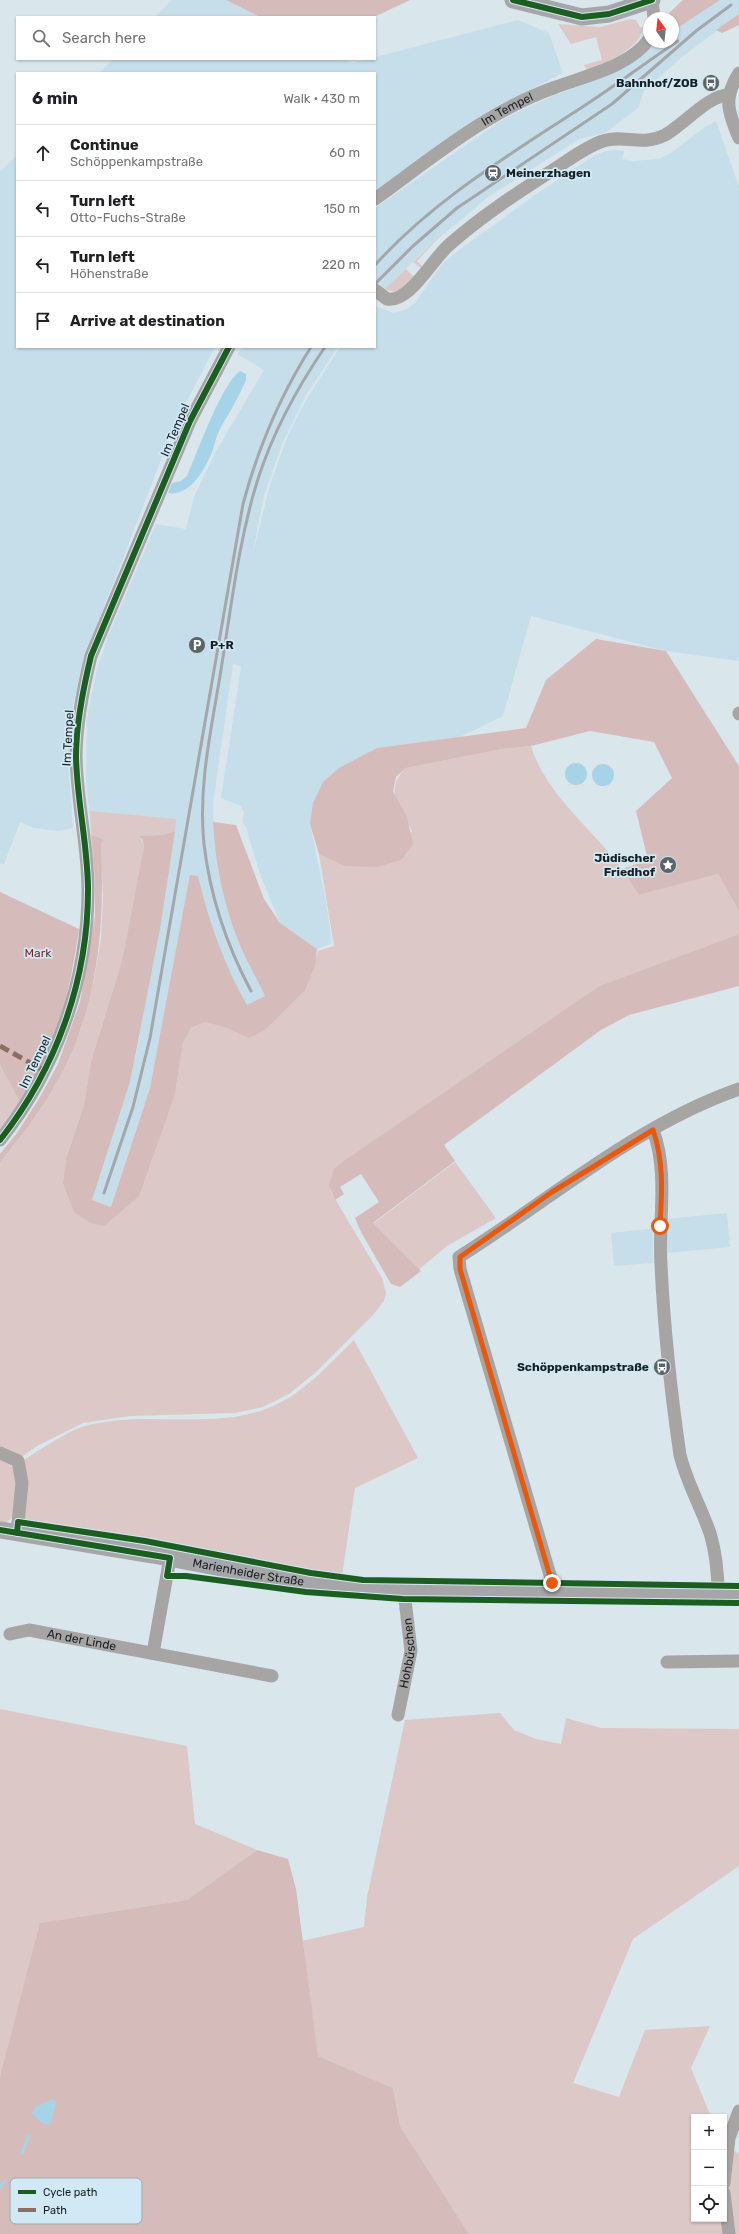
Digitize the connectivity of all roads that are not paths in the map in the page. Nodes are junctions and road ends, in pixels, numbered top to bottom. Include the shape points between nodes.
1 (513, 0) edge
2 (652, 0) edge
3 (653, 12) edge
4 (643, 44) edge
5 (739, 73) edge
6 (728, 95) junction
7 (739, 138) edge
8 (376, 198) edge
9 (376, 291) edge
10 (228, 348) edge
11 (739, 1089) edge
12 (653, 1130) junction
13 (0, 1140) edge
14 (0, 1453) edge
15 (0, 1530) edge
16 (17, 1533) junction
17 (170, 1558) junction
18 (404, 1591) junction
19 (555, 1592) junction
20 (718, 1594) junction
21 (739, 1594) edge
22 (10, 1634) dead end
23 (153, 1653) junction
24 (739, 1661) edge
25 (667, 1662) dead end
26 (272, 1676) dead end
27 (398, 1715) dead end
28 (739, 2111) edge
29 (727, 2156) edge
30 (727, 2218) edge
31 (729, 2234) edge

1 - 2 main road via 582,17 609,14
2 - 3 street
4 - 8 street, Im Tempel via 633,54 601,71 533,95 505,109
5 - 6 street
6 - 7 street via 729,112
6 - 9 street via 718,97 679,126 654,140 608,140 587,148 499,205 456,239 441,252 414,287 402,297 387,299
10 - 13 street, Im Tempel via 190,421 91,656 78,718 76,758 87,883 87,916 75,990 45,1071
11 - 12 street via 697,1106
12 - 19 street via 552,1192 460,1257 460,1269
12 - 20 street via 660,1148 660,1266 679,1448 684,1472 713,1544
14 - 16 street via 18,1462 22,1483
15 - 16 main road, Marienheider Straße
16 - 17 main road, Marienheider Straße
17 - 18 main road, Marienheider Straße via 339,1588
17 - 23 street
18 - 19 main road, Marienheider Straße
18 - 27 street, Hohbüschen via 411,1651
19 - 20 main road, Marienheider Straße
20 - 21 main road, Marienheider Straße
22 - 23 street, An der Linde via 29,1630
23 - 26 street, An der Linde
24 - 25 street
28 - 29 street via 729,2138
30 - 31 street

